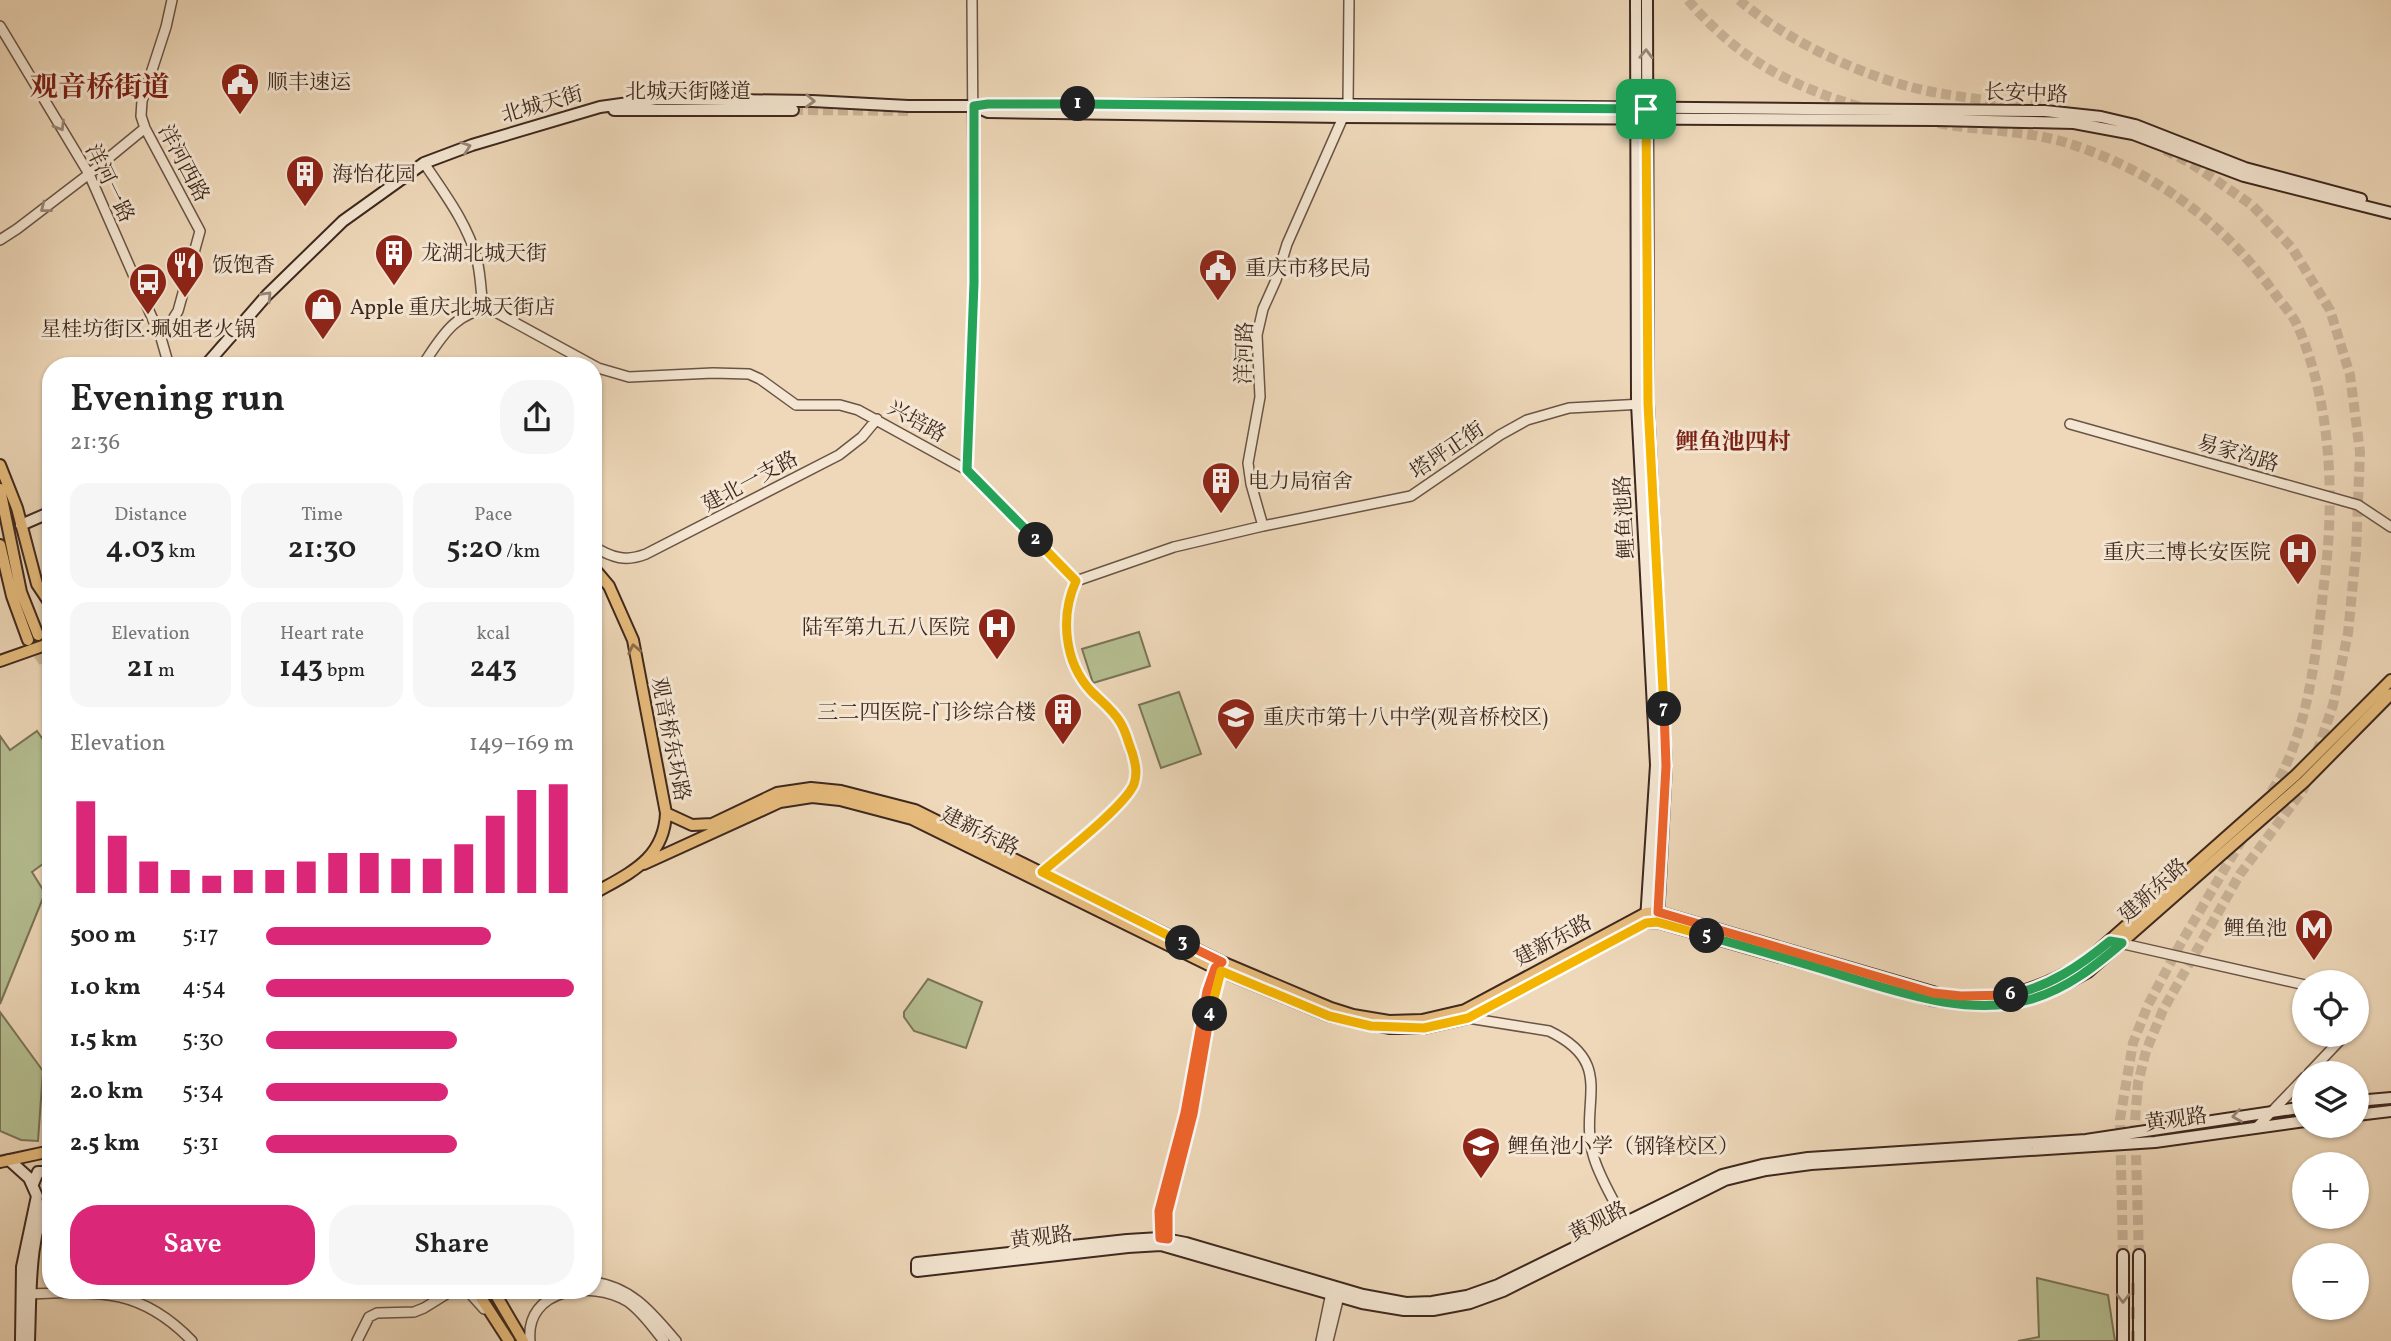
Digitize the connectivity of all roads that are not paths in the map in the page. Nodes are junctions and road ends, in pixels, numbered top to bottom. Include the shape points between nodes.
1 (172, 0) edge
2 (972, 0) edge
3 (1349, 0) edge
4 (1636, 0) edge
5 (1647, 0) edge
6 (0, 26) edge
7 (974, 106) junction
8 (793, 110) tunnel mouth
9 (1346, 112) junction
10 (583, 113) junction
11 (1640, 114) junction
12 (145, 128) junction
13 (424, 163) junction
14 (89, 174) junction
15 (2391, 206) edge
16 (2391, 214) edge
17 (0, 240) edge
18 (482, 309) junction
19 (161, 338) junction
20 (166, 357) edge
21 (213, 357) edge
22 (429, 357) edge
23 (578, 357) edge
24 (602, 370) edge
25 (1643, 404) junction
26 (877, 419) junction
27 (2070, 424) dead end
28 (0, 465) edge
29 (967, 470) junction
30 (0, 488) edge
31 (42, 516) edge
32 (21, 525) junction
33 (1263, 526) junction
34 (2391, 527) edge
35 (0, 545) edge
36 (602, 551) edge
37 (602, 578) edge
38 (1076, 581) junction
39 (42, 592) edge
40 (42, 646) edge
41 (0, 661) edge
42 (2391, 680) edge
43 (2391, 694) edge
44 (666, 813) junction
45 (645, 864) junction
46 (1038, 875) junction
47 (602, 889) edge
48 (1652, 917) junction
49 (2110, 941) junction
50 (2122, 943) junction
51 (1219, 967) junction
52 (2292, 982) edge
53 (1468, 1018) junction
54 (2334, 1047) edge
55 (2320, 1061) edge
56 (2292, 1091) edge
57 (2391, 1098) edge
58 (2369, 1100) edge
59 (2292, 1109) edge
60 (2273, 1111) junction
61 (2391, 1111) edge
62 (2369, 1114) edge
63 (2292, 1122) edge
64 (2258, 1126) junction
65 (0, 1152) edge
66 (42, 1153) edge
67 (5, 1161) edge
68 (42, 1172) edge
69 (33, 1184) junction
70 (42, 1222) edge
71 (1626, 1225) junction
72 (1164, 1242) junction
73 (2123, 1255) tunnel mouth
74 (2139, 1255) tunnel mouth
75 (917, 1267) dead end
76 (602, 1284) edge
77 (1336, 1291) junction
78 (602, 1292) edge
79 (42, 1293) edge
80 (31, 1294) junction
81 (126, 1299) edge
82 (438, 1299) edge
83 (475, 1299) edge
84 (481, 1299) edge
85 (498, 1299) edge
86 (549, 1299) edge
87 (495, 1321) junction
88 (21, 1341) edge
89 (29, 1341) edge
90 (192, 1341) edge
91 (357, 1341) edge
92 (509, 1341) edge
93 (523, 1341) edge
94 (530, 1341) edge
95 (664, 1341) edge
96 (676, 1341) edge
97 (1321, 1341) edge
98 (1328, 1341) edge
99 (2123, 1341) edge
100 (2139, 1341) edge

1 - 12 street, 洋河西路 via 142,101
2 - 7 street
3 - 9 street, 洋河路
4 - 11 main road
11 -> 5 main road
6 -> 14 street, 洋河一路
7 - 9 main road, 北城天街 via 988,112
10 -> 7 main road, 北城天街 via 657,99
7 - 29 street
8 - 10 main road, 北城天街隧道
9 - 11 main road, 北城天街
9 - 33 street, 洋河路 via 1287,244 1257,335 1259,397 1248,463
13 -> 10 main road, 北城天街
11 - 15 main road, 长安中路 via 2080,114 2135,125 2245,169
11 - 16 main road, 长安中路 via 2044,121 2099,126 2146,138 2244,176
11 - 25 main road, 鲤鱼池路
12 - 14 street
12 - 19 street, 洋河西路 via 200,231 178,311
13 - 18 street via 473,247
21 -> 13 main road, 北城天街 via 343,220
14 -> 17 street
14 - 19 street, 洋河一路
18 - 22 street via 452,325
18 - 23 street, 兴培路 via 500,313
19 - 20 street, 洋河一路
24 - 26 street, 兴培路 via 629,377 750,374 796,405 840,405
25 - 33 street, 塔坪正街 via 1569,408 1527,420 1411,496
25 - 48 main road, 鲤鱼池路 via 1666,766
26 - 29 street, 兴培路
26 - 36 street, 建北一支路 via 839,455 664,545 630,560
27 - 34 street, 易家沟路 via 2358,505
28 - 32 main road
29 - 38 street, 兴培路
30 - 35 main road via 33,637 12,596
31 - 32 main road
32 - 39 main road
33 - 38 street via 1174,547
44 -> 37 main road, 观音桥东环路 via 633,639
38 - 46 street via 1067,610 1073,662 1090,690 1120,722 1136,774 1121,802
40 - 41 main road
42 - 49 main road, 建新东路 via 2296,775
43 - 50 main road, 建新东路 via 2304,782
44 - 45 main road, 观音桥东环路 via 663,834
44 - 46 main road, 建新东路 via 701,826 777,793 811,788 841,791 915,810
45 - 46 main road, 建新东路 via 780,802 812,797 912,818
45 - 47 main road, 观音桥东环路
46 - 51 main road, 建新东路
48 - 49 main road, 建新东路 via 1933,993 1961,996 2011,995 2038,987 2084,963
48 - 50 main road, 建新东路 via 1932,1000 1959,1003 2011,1003 2050,992 2088,972
48 - 51 main road, 建新东路 via 1465,1010 1422,1020 1353,1015
48 - 53 main road, 建新东路
49 - 50 street
50 - 52 street
51 - 53 main road, 建新东路 via 1329,1016 1371,1026 1424,1028
51 - 72 street via 1205,1002 1185,1113 1159,1211
53 - 71 street via 1549,1031 1583,1055 1590,1072 1594,1158
54 - 55 street
56 - 60 street
57 - 58 main road
59 - 60 main road, 黄观路
60 - 64 street
60 -> 71 main road, 黄观路 via 2085,1140 1762,1165 1722,1175
61 - 62 main road
63 - 64 main road, 黄观路
64 - 71 main road, 黄观路 via 2155,1142 1766,1170 1725,1180
65 - 67 main road
66 - 67 main road
67 - 69 main road
68 - 69 main road
69 - 88 main road via 37,1196 22,1268
70 - 80 main road
71 - 77 main road, 黄观路 via 1470,1303 1404,1310 1362,1303
72 - 75 main road, 黄观路
72 - 77 main road, 黄观路
73 -> 99 main road
74 - 100 main road
76 - 96 street via 643,1303
77 - 97 street
77 - 98 street
78 - 95 street via 637,1309
79 - 80 street
80 - 89 main road
81 - 90 street via 161,1314
82 - 91 street via 414,1311 369,1317
83 - 87 street
84 - 87 main road
85 - 93 main road
86 - 94 street via 533,1315
87 - 92 main road

